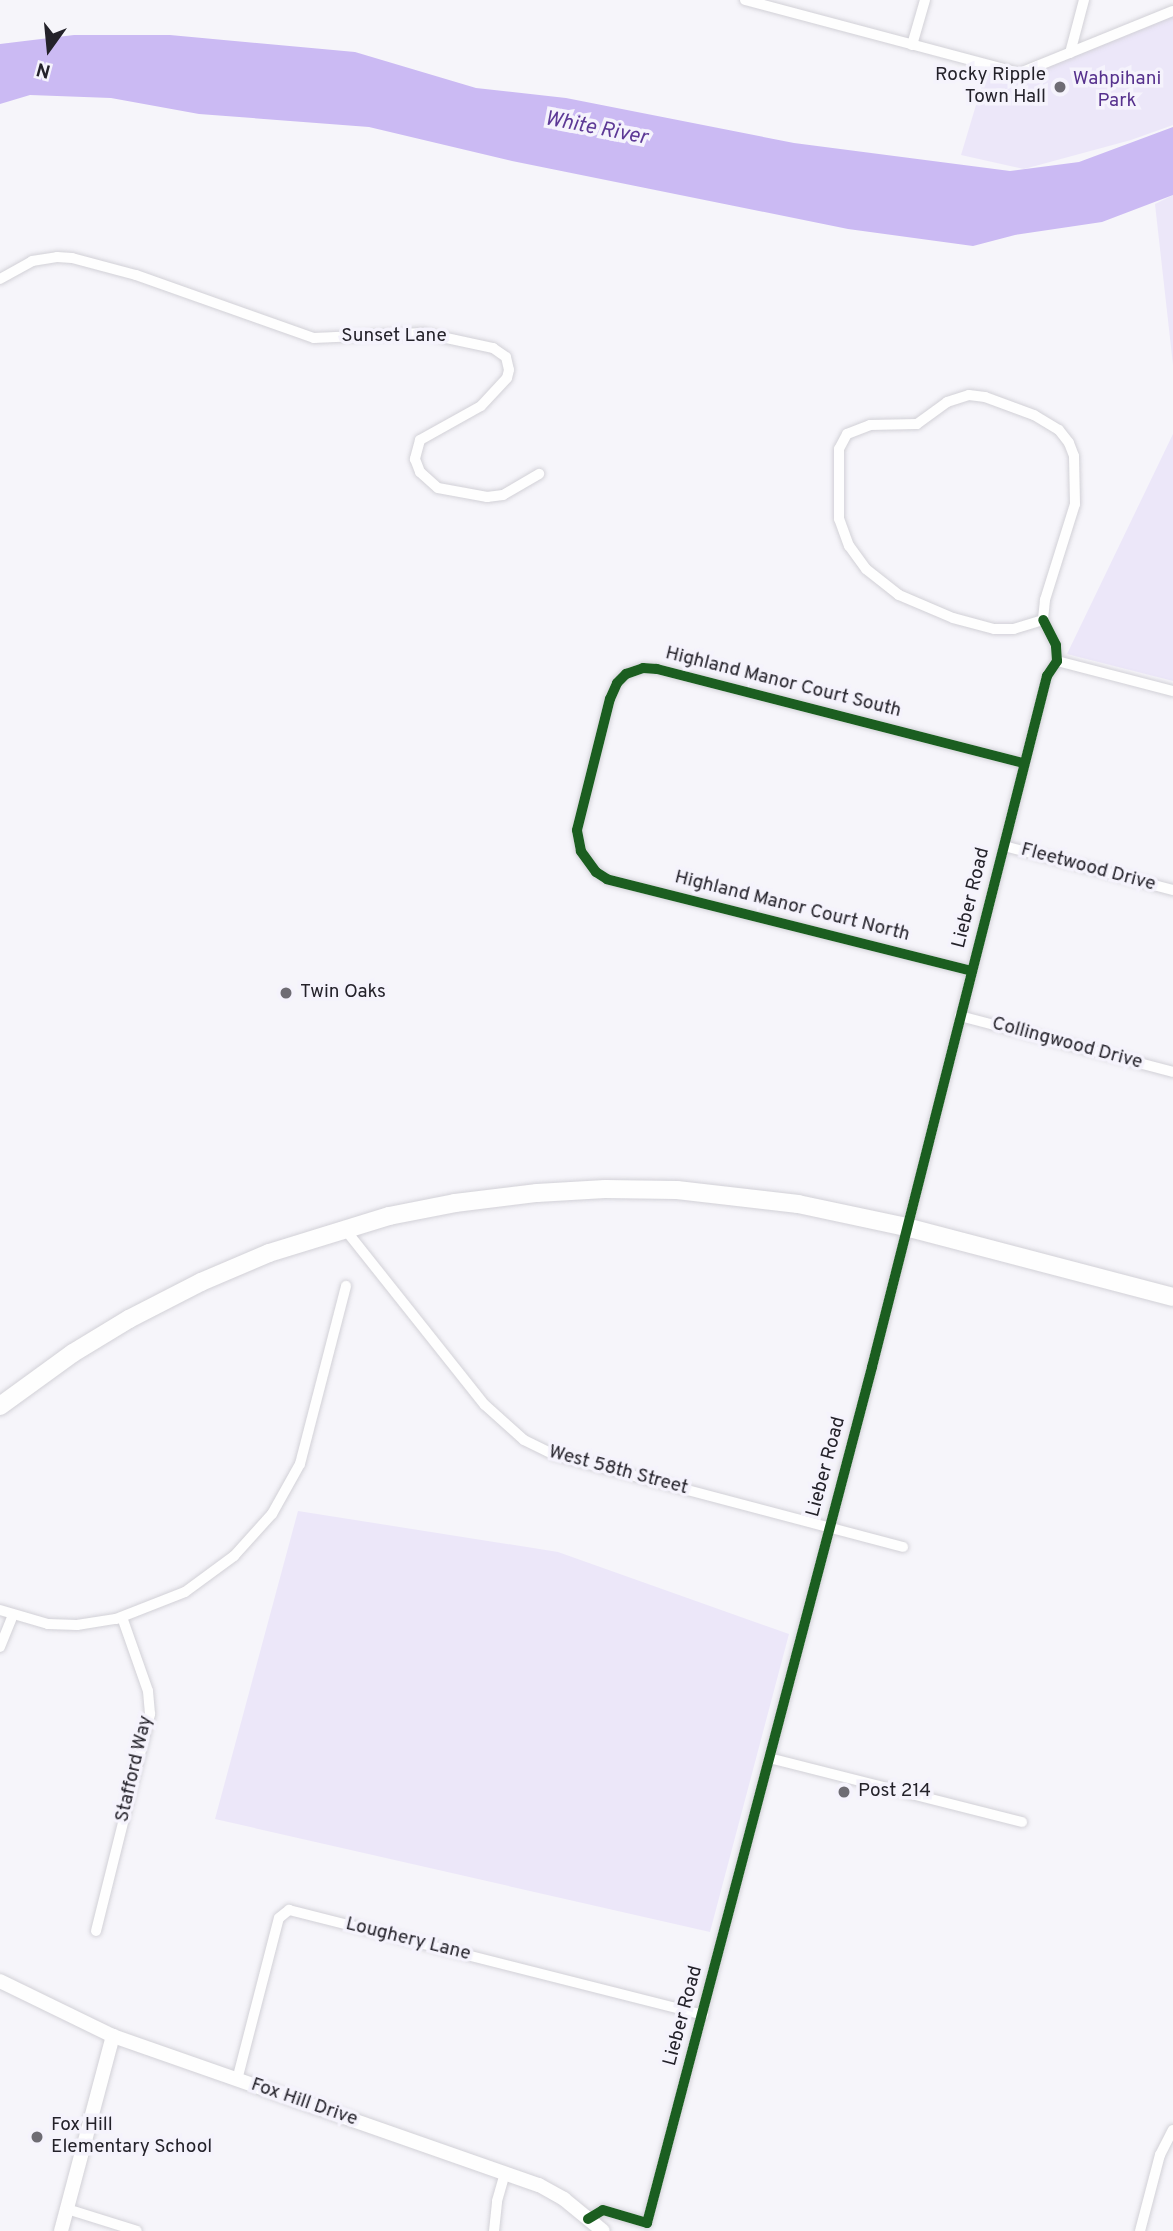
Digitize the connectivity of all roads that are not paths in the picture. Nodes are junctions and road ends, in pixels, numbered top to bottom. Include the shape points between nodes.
1 (745, 0) edge
2 (925, 0) edge
3 (1084, 0) edge
4 (1173, 11) edge
5 (912, 45) junction
6 (1070, 53) junction
7 (0, 279) edge
8 (539, 474) dead end
9 (1043, 620) junction
10 (1057, 661) junction
11 (1173, 691) edge
12 (1024, 763) junction
13 (1004, 846) junction
14 (603, 877) joint
15 (1173, 890) edge
16 (972, 971) junction
17 (960, 1016) junction
18 (1173, 1072) edge
19 (906, 1227) junction
20 (344, 1228) junction
21 (346, 1286) dead end
22 (1173, 1297) edge
23 (0, 1406) edge
24 (829, 1525) junction
25 (903, 1547) dead end
26 (0, 1610) edge
27 (13, 1615) junction
28 (122, 1617) junction
29 (0, 1647) edge
30 (769, 1758) junction
31 (1022, 1822) dead end
32 (96, 1931) dead end
33 (0, 1981) edge
34 (703, 2015) junction
35 (113, 2036) junction
36 (237, 2080) junction
37 (1173, 2130) edge
38 (505, 2173) junction
39 (67, 2209) junction
40 (588, 2219) junction
41 (61, 2231) edge
42 (137, 2231) edge
43 (494, 2231) edge
44 (603, 2231) edge
45 (1140, 2231) edge

1 - 5 street
2 - 5 street
3 - 6 street
4 - 6 street
5 - 6 street via 1020,73
7 - 8 street, Sunset Lane via 32,261 72,258 161,283 314,338 423,333 493,348 506,357 507,378 481,406 420,440 415,459 420,472 438,488 487,497 503,495
9 - 9 street via 1014,629 994,629 916,603 873,576 853,554 839,519 838,461 845,437 870,425 918,424 947,402 969,395 1025,410 1059,430 1073,451 1077,496
9 - 10 street via 1056,645
10 - 11 street
10 - 12 street, Lieber Road via 1047,676
12 - 13 street, Lieber Road
12 - 14 street, Highland Manor Court South via 657,669 635,670 620,680 611,695 577,830 582,855
13 - 15 street, Fleetwood Drive
13 - 16 street, Lieber Road
14 - 16 street, Highland Manor Court North
16 - 17 street, Lieber Road
17 - 18 street, Collingwood Drive
17 - 19 street, Lieber Road
19 - 20 main road via 746,1196 615,1189 484,1198
19 - 22 main road
19 - 24 street, Lieber Road
20 - 23 main road via 239,1265 163,1300 73,1353
20 - 24 street, West 58th Street via 490,1412 524,1440 555,1455
21 - 28 street via 302,1459 276,1508 214,1573 163,1602
24 - 25 street, West 58th Street
24 - 30 street, Lieber Road
26 - 27 street
27 - 28 street via 40,1623 76,1625
27 - 29 street
28 - 32 street, Stafford Way via 146,1687 150,1714
30 - 31 street
30 - 34 street, Lieber Road
33 - 35 street, Fox Hill Drive
34 - 36 street, Loughery Lane via 289,1910 279,1918
34 - 40 street, Lieber Road via 647,2222 603,2210
35 - 36 street, Fox Hill Drive
35 - 39 street
36 - 38 street, Fox Hill Drive
37 - 45 street via 1160,2155
38 - 40 street, Fox Hill Drive via 539,2185
38 - 43 street
39 - 41 street
39 - 42 street
40 - 44 street, Fox Hill Drive

